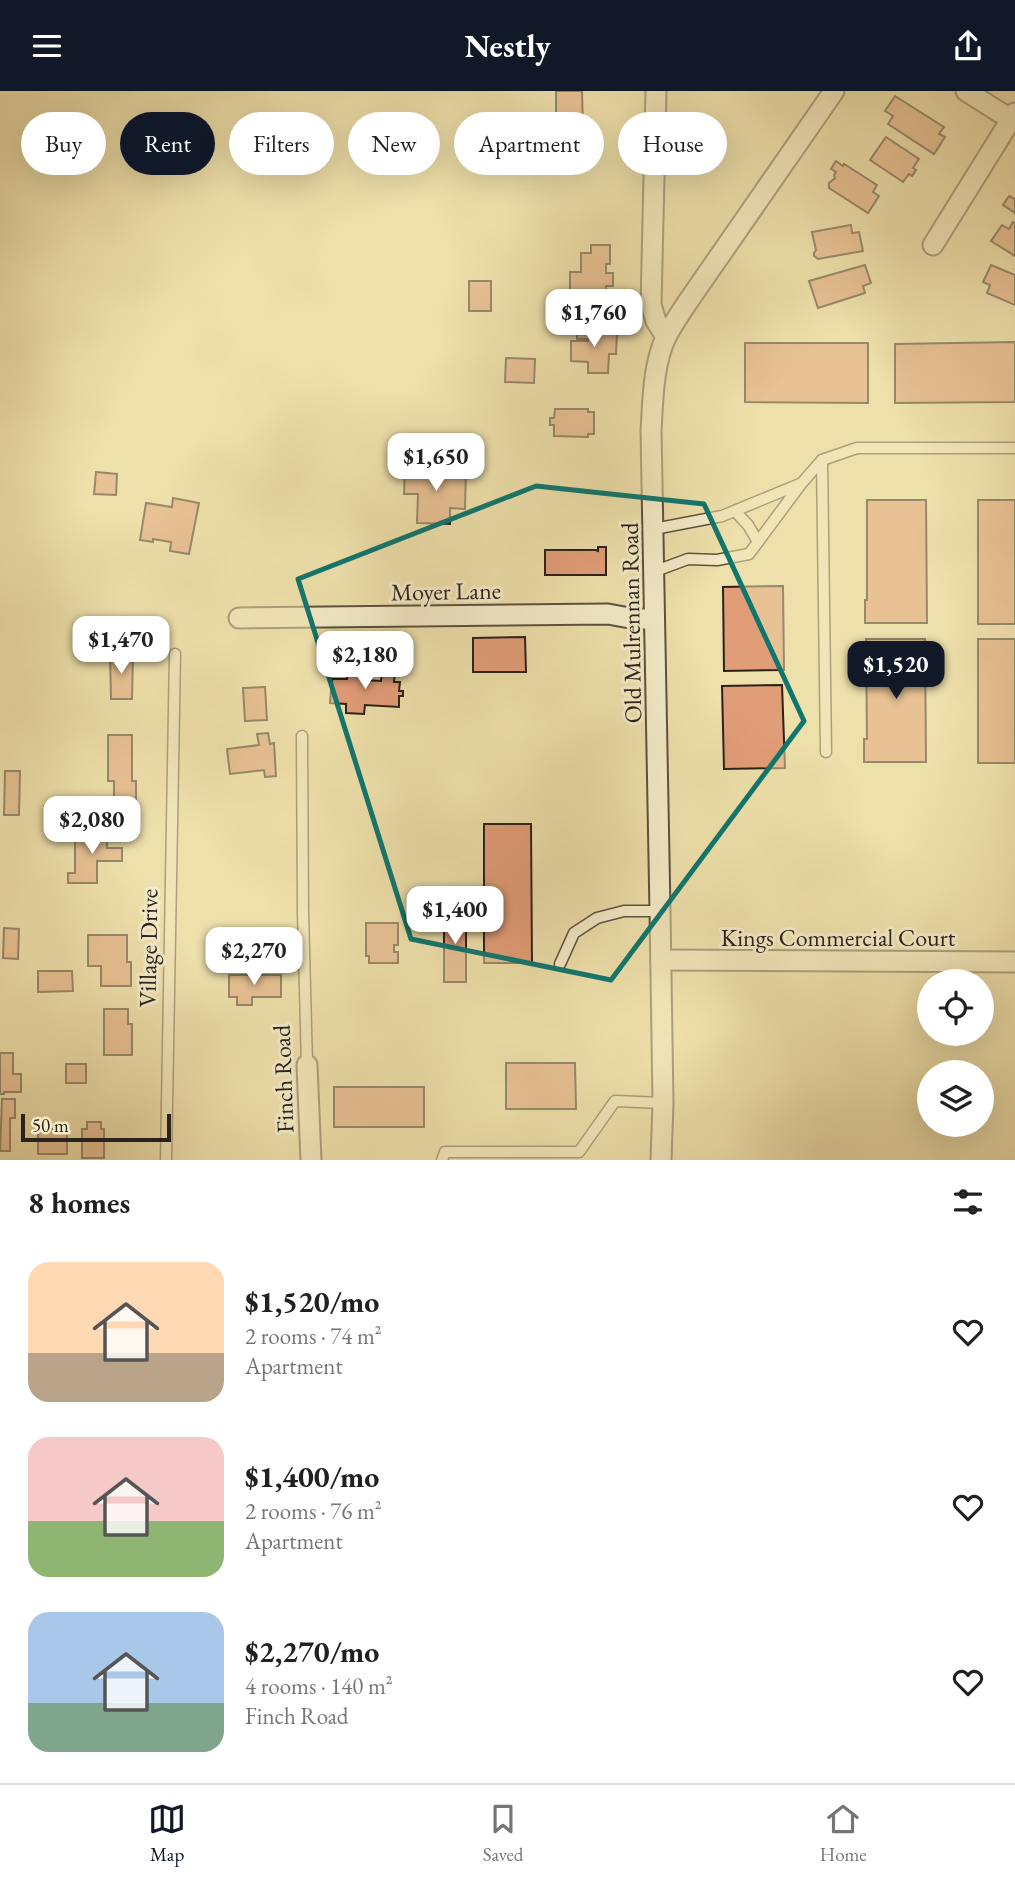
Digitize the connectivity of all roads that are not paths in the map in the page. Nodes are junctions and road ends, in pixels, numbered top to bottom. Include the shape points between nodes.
1 (656, 91) edge
2 (834, 91) edge
3 (966, 91) edge
4 (1014, 118) edge
5 (933, 245) dead end
6 (666, 337) junction
7 (1015, 448) edge
8 (822, 460) junction
9 (800, 484) junction
10 (735, 511) junction
11 (654, 529) junction
12 (758, 542) junction
13 (653, 572) junction
14 (239, 618) dead end
15 (654, 619) junction
16 (175, 654) dead end
17 (302, 736) dead end
18 (827, 752) dead end
19 (660, 911) junction
20 (661, 960) junction
21 (1015, 962) edge
22 (559, 964) dead end
23 (307, 1065) joint
24 (663, 1103) junction
25 (166, 1160) edge
26 (310, 1160) edge
27 (442, 1160) edge
28 (661, 1160) edge

1 - 6 street via 651,305
2 - 6 street, Old Mulrennan Road
3 - 4 street
4 - 5 street
6 - 11 street, Old Mulrennan Road via 658,362 651,430
7 - 8 lane via 857,449
8 - 9 lane
8 - 18 lane
9 - 10 lane
9 - 12 lane
10 - 11 lane
10 - 12 lane
11 - 13 street, Old Mulrennan Road
12 - 13 lane via 749,554 688,559
13 - 15 street, Old Mulrennan Road
14 - 15 street, Moyer Lane via 608,614
15 - 19 street, Old Mulrennan Road
16 - 25 lane, Village Drive
17 - 23 lane, Finch Road
19 - 20 street, Old Mulrennan Road
19 - 22 lane via 624,911 597,918 574,933
20 - 21 street, Kings Commercial Court
20 - 24 street, Old Mulrennan Road
23 - 26 street, Finch Road
24 - 27 lane via 615,1101 579,1151 445,1152
24 - 28 street, Old Mulrennan Road

